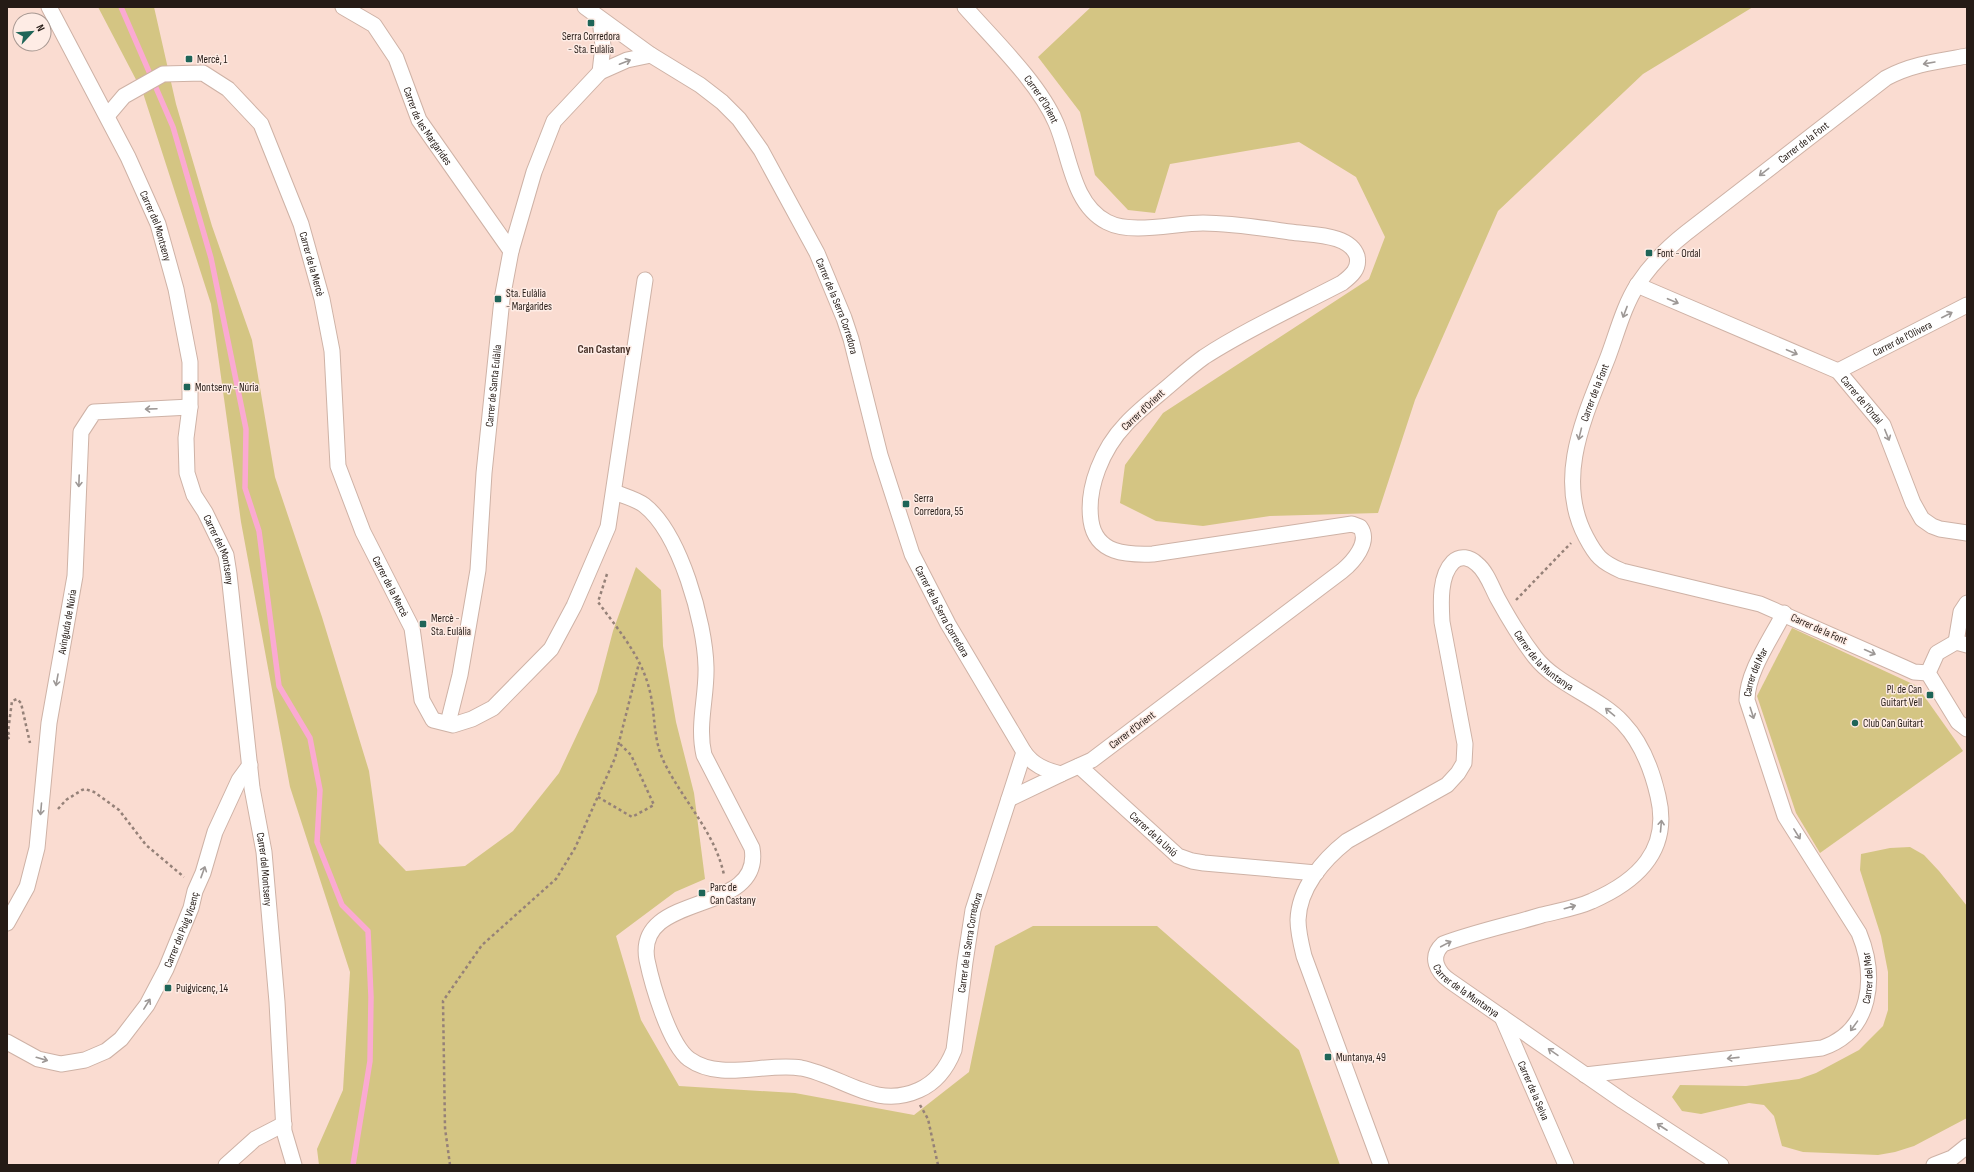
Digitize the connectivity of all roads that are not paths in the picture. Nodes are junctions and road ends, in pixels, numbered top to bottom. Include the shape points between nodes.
1 (50, 7) edge
2 (343, 7) edge
3 (585, 7) edge
4 (965, 7) edge
5 (600, 19) junction
6 (651, 56) junction
7 (1967, 56) edge
8 (600, 72) junction
9 (108, 116) junction
10 (510, 251) junction
11 (645, 280) dead end
12 (1637, 285) junction
13 (1967, 305) edge
14 (1838, 371) junction
15 (190, 407) junction
16 (614, 492) junction
17 (1967, 532) edge
18 (1967, 603) edge
19 (1784, 613) junction
20 (1962, 644) edge
21 (1928, 673) junction
22 (448, 723) junction
23 (1967, 729) edge
24 (1024, 752) junction
25 (250, 765) junction
26 (1079, 766) junction
27 (1061, 774) junction
28 (1009, 799) junction
29 (1316, 873) junction
30 (7, 923) edge
31 (1501, 1016) junction
32 (7, 1042) edge
33 (1585, 1075) junction
34 (284, 1124) junction
35 (1967, 1146) edge
36 (1695, 1148) junction
37 (226, 1165) edge
38 (294, 1165) edge
39 (1380, 1165) edge
40 (1566, 1165) edge
41 (1703, 1165) edge
42 (1721, 1165) edge
43 (1934, 1165) edge

1 - 9 street, Carrer del Montseny
2 - 10 street, Carrer de les Margarides via 374,25 396,58 419,120
3 - 5 street, Carrer de la Serra Corredora
4 - 26 street, Carrer d'Orient via 1047,105 1056,123 1079,191 1096,215 1119,226 1225,224 1328,236 1350,245 1358,259 1353,274 1342,283 1238,336 1202,358 1139,411 1125,424 1108,448 1094,483 1090,506 1092,522 1100,539 1110,549 1125,554 1153,554 1352,524 1360,527 1363,534 1357,556 1342,571 1092,760
5 - 6 street, Carrer de la Serra Corredora
5 - 8 street via 603,46
8 -> 6 street, Carrer de Santa Eulàlia via 636,58
6 - 24 street, Carrer de la Serra Corredora via 700,85 722,102 752,136 782,186 817,253 852,339 880,455 912,554 948,624
7 -> 12 street, Carrer de la Font via 1915,65 1878,84 1673,244 1652,264
8 - 10 street, Carrer de Santa Eulàlia via 554,121 534,172
9 - 15 street, Carrer del Montseny via 158,224 168,256 190,362
9 - 22 street, Carrer de la Mercè via 124,96 163,74 203,73 228,89 261,124 301,224 322,299 332,351 338,466 363,532 412,628 422,700 433,720
10 - 22 street, Carrer de Santa Eulàlia via 502,298 485,457 478,570 460,675
11 - 16 street, Carrer de la Mercè
12 -> 14 street, Carrer de l'Ordal
12 -> 19 street, Carrer de la Font via 1584,418 1575,452 1572,488 1574,505 1583,531 1599,558 1622,571 1739,598
14 -> 13 street, Carrer de l'Olivera
14 -> 17 street, Carrer de l'Ordal via 1883,425 1913,503 1922,519 1940,529
15 - 25 street, Carrer del Montseny via 186,438 187,473 194,495 226,555
15 -> 30 street, Avinguda de Núria via 94,412 81,432 75,576 49,723 37,848 27,887
16 - 22 street, Carrer de la Mercè via 608,527 574,606 551,649 493,708 472,719 453,725
16 - 28 street, Carrer de la Serra Corredora via 644,504 655,514 671,538 688,577 706,654 701,735 704,755 747,837 754,858 749,876 738,887 668,917 653,929 648,940 647,961 666,1024 679,1048 689,1058 714,1069 728,1071 767,1067 801,1068 881,1096 901,1096 934,1082 949,1062 954,1050 973,910
18 - 20 street via 1961,612
19 -> 21 street, Carrer de la Font via 1914,672
19 -> 33 street, Carrer del Mar via 1747,688 1748,700 1785,816 1859,933 1864,946 1868,982 1863,1011 1842,1039 1822,1048
20 - 21 street via 1937,653
21 - 23 street via 1958,722
24 - 27 street via 1029,760 1038,766
24 - 28 street, Carrer de la Serra Corredora
32 -> 25 street, Carrer del Puig Vicenç via 38,1059 61,1064 85,1060 106,1051 121,1039 147,1005 163,975 191,908 215,832 239,780
25 - 34 street, Carrer del Montseny via 264,852
26 - 27 street, Carrer d'Orient
26 - 29 street, Carrer de la Unió via 1178,856 1204,863
27 - 28 street, Carrer d'Orient
31 -> 29 street, Carrer de la Muntanya via 1439,972 1436,965 1439,948 1456,940 1591,902 1624,884 1635,876 1653,854 1659,840 1661,815 1655,783 1637,740 1623,722 1604,707 1543,666 1505,611 1476,562 1465,557 1452,563 1446,574 1441,606 1463,725 1464,763 1447,785 1347,841 1326,859
29 - 39 street, Carrer de la Muntanya via 1300,904 1299,934 1304,956
33 -> 31 street, Carrer de la Muntanya
31 - 40 street, Carrer de la Selva
36 -> 33 street, Carrer de la Muntanya
34 - 37 street via 255,1139
34 - 38 street, Carrer del Montseny
35 - 43 street via 1952,1158
36 - 41 street
36 - 42 street, Carrer de la Muntanya

